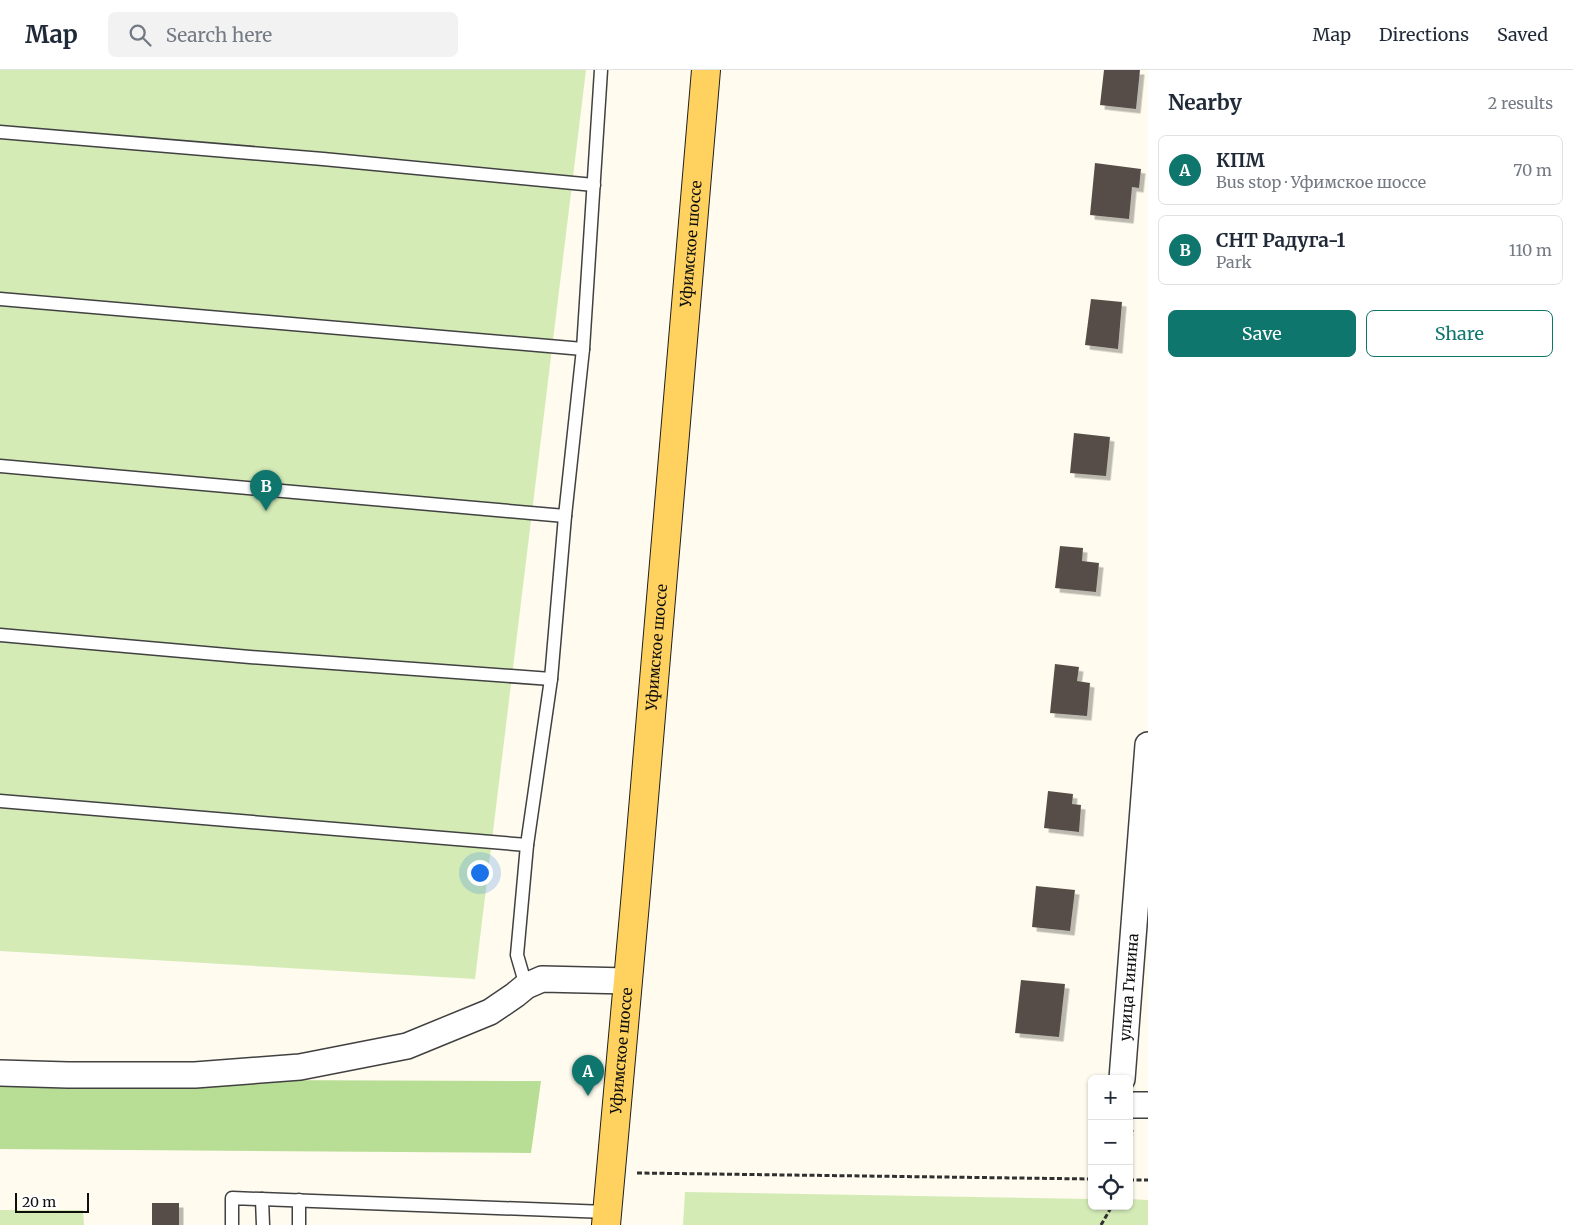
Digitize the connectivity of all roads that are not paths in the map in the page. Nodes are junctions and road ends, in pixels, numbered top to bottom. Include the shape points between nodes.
1 (601, 70) edge
2 (706, 70) edge
3 (0, 132) edge
4 (594, 185) junction
5 (0, 299) edge
6 (583, 349) junction
7 (0, 466) edge
8 (565, 516) junction
9 (0, 635) edge
10 (551, 679) junction
11 (1148, 745) edge
12 (0, 801) edge
13 (527, 845) junction
14 (628, 980) junction
15 (526, 986) junction
16 (0, 1073) edge
17 (1122, 1075) edge
18 (1133, 1105) edge
19 (1148, 1105) edge
20 (262, 1199) junction
21 (299, 1200) junction
22 (606, 1219) edge
23 (232, 1225) edge
24 (263, 1225) edge
25 (299, 1225) edge

1 - 4 lane
2 - 14 main road, Уфимское шоссе
3 - 4 lane
4 - 6 lane
5 - 6 lane
6 - 8 lane
7 - 8 lane
8 - 10 lane
9 - 10 lane
10 - 13 lane
11 - 17 street, улица Гинина
12 - 13 lane
13 - 15 lane via 518,955
14 - 15 street via 542,979
14 - 22 main road, Уфимское шоссе
15 - 16 street via 490,1012 407,1046 300,1067 195,1075
18 - 19 street
20 - 21 lane
20 - 23 lane via 232,1198
20 - 24 lane
21 - 22 lane
21 - 25 lane

